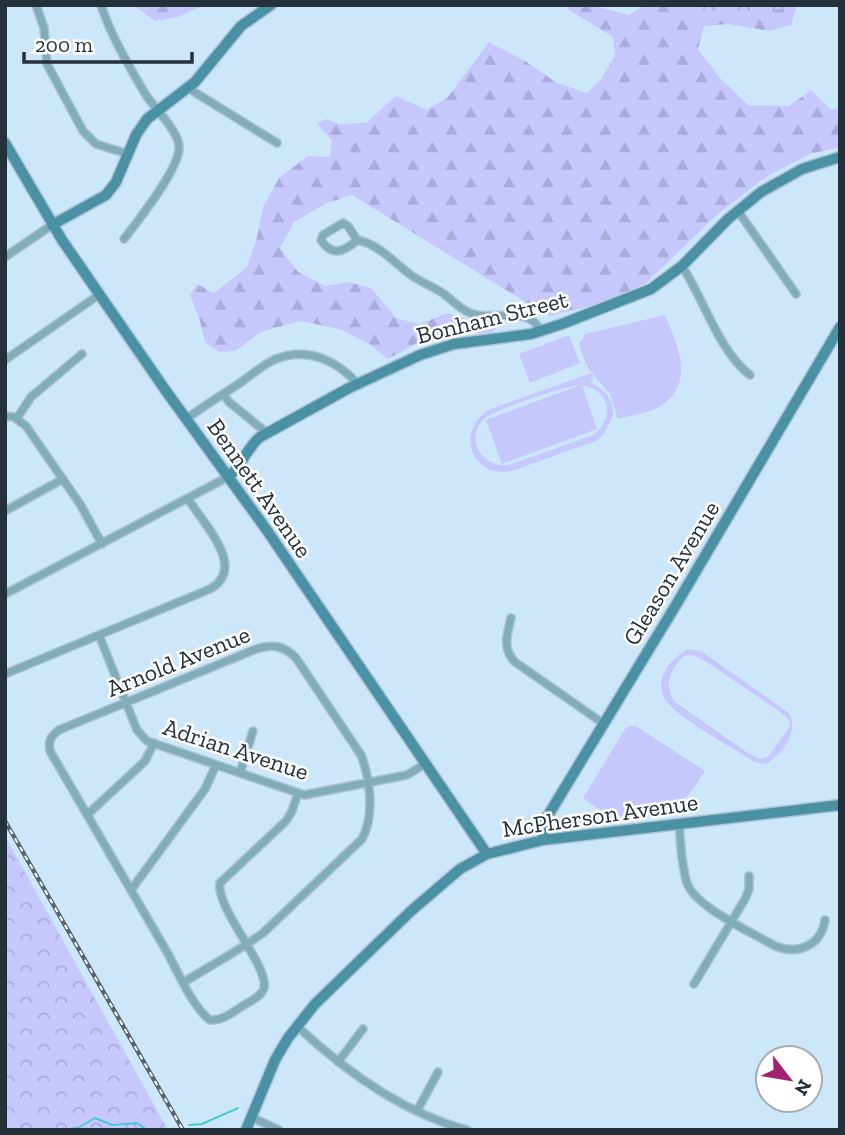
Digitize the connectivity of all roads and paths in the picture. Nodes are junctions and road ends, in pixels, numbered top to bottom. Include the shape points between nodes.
1 (36, 5) edge
2 (101, 5) edge
3 (271, 5) edge
4 (188, 88) junction
5 (157, 111) junction
6 (5, 143) edge
7 (277, 143) dead end
8 (128, 154) junction
9 (840, 157) edge
10 (738, 211) junction
11 (52, 225) junction
12 (124, 239) dead end
13 (357, 240) junction
14 (5, 257) edge
15 (682, 266) junction
16 (100, 294) junction
17 (796, 295) dead end
18 (840, 327) edge
19 (540, 331) junction
20 (82, 354) dead end
21 (5, 360) edge
22 (750, 375) dead end
23 (358, 384) junction
24 (223, 394) junction
25 (5, 416) edge
26 (17, 418) junction
27 (186, 419) junction
28 (267, 433) junction
29 (228, 477) junction
30 (63, 479) junction
31 (188, 499) junction
32 (5, 511) edge
33 (102, 544) junction
34 (5, 594) edge
35 (511, 618) dead end
36 (99, 635) junction
37 (5, 674) edge
38 (125, 703) junction
39 (604, 724) junction
40 (253, 731) dead end
41 (154, 743) junction
42 (425, 764) junction
43 (216, 765) junction
44 (240, 773) junction
45 (367, 783) junction
46 (298, 793) junction
47 (840, 804) edge
48 (87, 815) junction
49 (679, 824) junction
50 (544, 840) junction
51 (486, 854) junction
52 (749, 876) dead end
53 (131, 890) junction
54 (732, 920) junction
55 (825, 920) dead end
56 (246, 944) junction
57 (184, 982) junction
58 (694, 984) dead end
59 (297, 1026) junction
60 (363, 1029) dead end
61 (338, 1062) junction
62 (438, 1072) dead end
63 (417, 1111) junction
64 (251, 1117) junction
65 (246, 1130) edge
66 (279, 1130) edge
67 (467, 1130) edge

1 - 8 street via 44,28 47,64 83,131 96,144
2 - 5 street via 116,42
3 - 4 street via 241,26
4 - 5 street
4 - 7 street
5 - 8 street via 138,130
5 - 12 street via 177,137 177,156
6 - 11 street, Bennett Avenue
8 - 11 street via 106,195
9 - 10 street, Bonham Street via 793,173
10 - 15 street, Bonham Street
10 - 17 street
11 - 14 street
11 - 16 street, Bennett Avenue
13 - 13 street via 335,252 321,240 343,223
13 - 19 street via 378,248 468,313 531,319
15 - 19 street, Bonham Street via 636,296
15 - 22 street via 730,353
16 - 21 street
16 - 27 street, Bennett Avenue
18 - 39 street, Gleason Avenue
19 - 23 street, Bonham Street via 444,346
20 - 26 street via 31,397
23 - 24 street via 326,359 292,355 274,360
23 - 28 street, Bonham Street
24 - 27 street
24 - 28 street
25 - 26 street
26 - 30 street
27 - 29 street, Bennett Avenue
28 - 29 street, Bonham Street via 249,447
29 - 31 street
29 - 42 street, Bennett Avenue
30 - 32 street
30 - 33 street
31 - 33 street
31 - 36 street via 225,557 223,577 210,589
33 - 34 street
35 - 39 street via 506,643 509,656
36 - 37 street
36 - 38 street, Adrian Avenue
38 - 41 street, Adrian Avenue via 138,733
38 - 45 street, Arnold Avenue via 256,649 279,646 296,658 361,755
38 - 48 street, Arnold Avenue via 59,730 50,740 50,751
39 - 50 street, Gleason Avenue via 544,822
40 - 44 street
41 - 43 street, Adrian Avenue
41 - 48 street via 145,761
42 - 45 street, Adrian Avenue via 407,775
42 - 51 street, Bennett Avenue
43 - 44 street, Adrian Avenue
43 - 53 street via 205,789
44 - 46 street, Adrian Avenue
45 - 46 street, Adrian Avenue
45 - 56 street, Arnold Avenue via 369,822 362,839 272,926
46 - 56 street via 286,821 220,883 219,893
47 - 49 street, McPherson Avenue
48 - 53 street, Arnold Avenue
49 - 50 street, McPherson Avenue
49 - 54 street via 689,888 700,901
50 - 51 street, McPherson Avenue
51 - 59 street, McPherson Avenue via 437,887
52 - 54 street via 747,894
53 - 57 street, Arnold Avenue
54 - 55 street via 775,946 791,949 811,945
54 - 58 street
56 - 57 street, Arnold Avenue
56 - 57 street via 264,990 230,1014 210,1020
59 - 61 street
59 - 64 street, McPherson Avenue via 268,1073
60 - 61 street
61 - 63 street
62 - 63 street
63 - 67 street
64 - 65 street, McPherson Avenue
64 - 66 street

